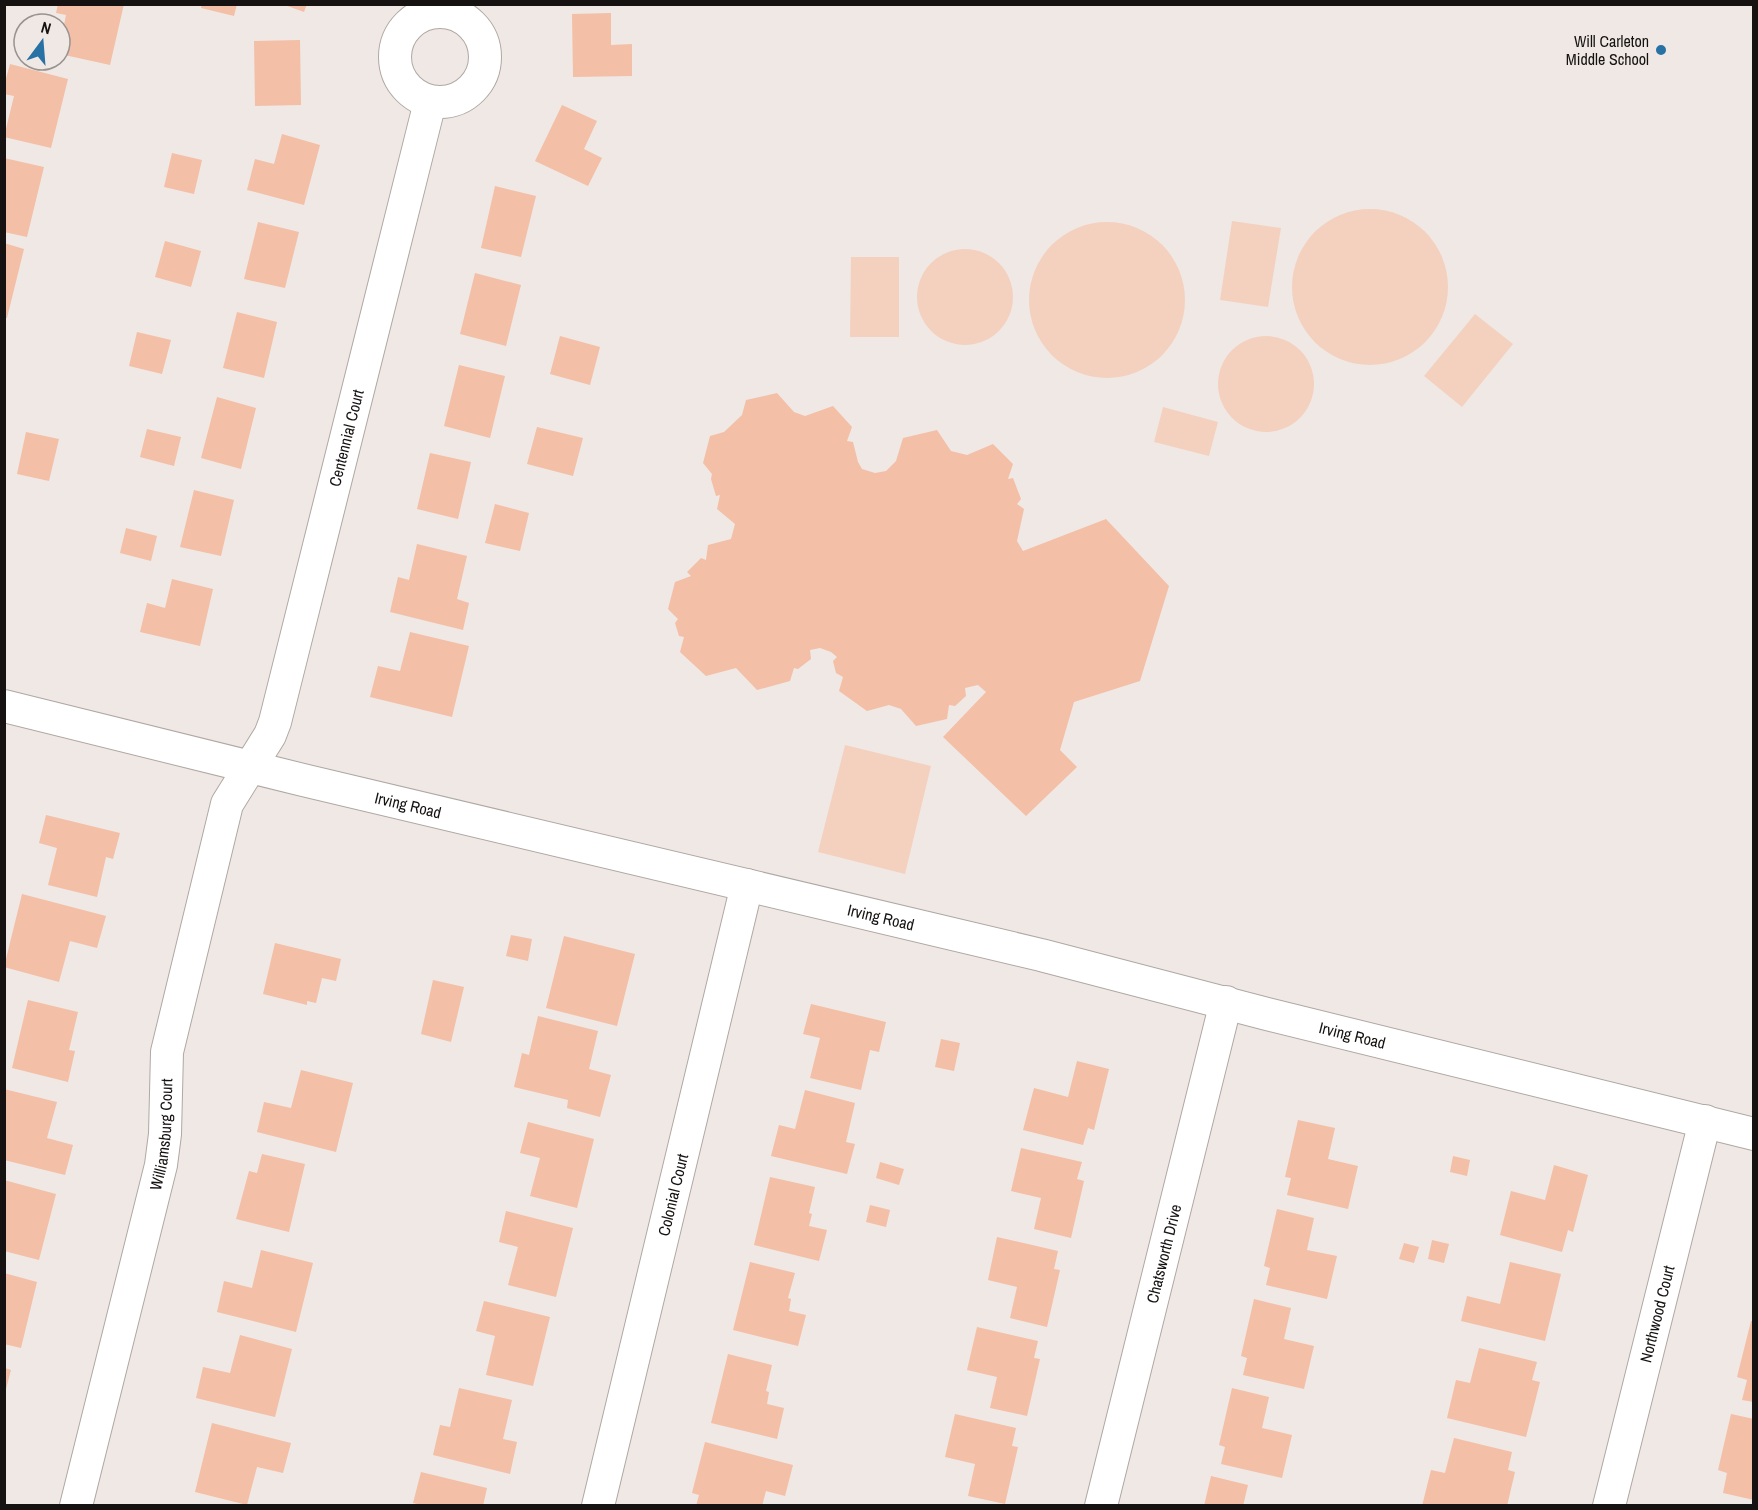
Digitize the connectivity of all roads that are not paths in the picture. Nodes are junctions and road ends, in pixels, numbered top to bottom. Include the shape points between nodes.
1 (430, 102) dead end
2 (4, 706) edge
3 (249, 767) junction
4 (747, 885) junction
5 (1226, 1002) junction
6 (1705, 1121) junction
7 (1754, 1134) edge
8 (75, 1506) edge
9 (598, 1506) edge
10 (1101, 1506) edge
11 (1609, 1506) edge

1 - 3 street, Centennial Court via 275,722
2 - 3 street, Irving Road
3 - 4 street, Irving Road
3 - 8 street, Williamsburg Court via 227,804 175,1017 167,1052 161,1165
4 - 5 street, Irving Road
4 - 9 street, Colonial Court
5 - 6 street, Irving Road
5 - 10 street, Chatsworth Drive
6 - 7 street, Irving Road
6 - 11 street, Northwood Court

